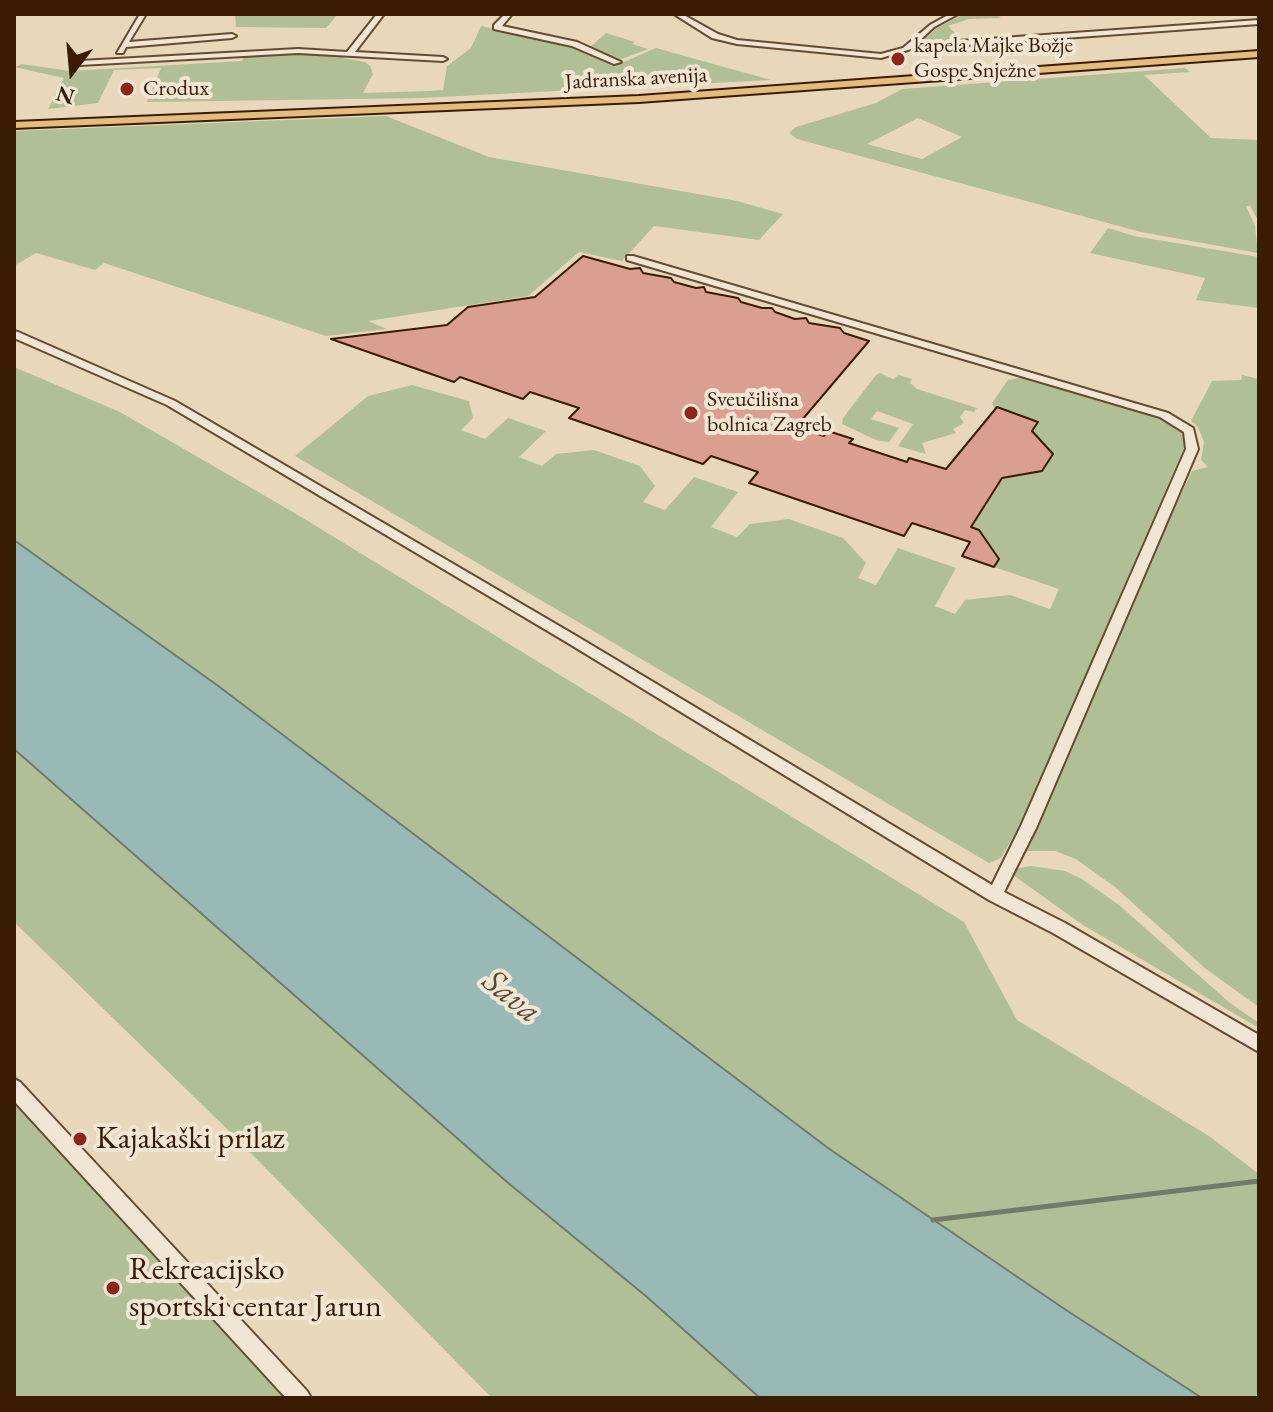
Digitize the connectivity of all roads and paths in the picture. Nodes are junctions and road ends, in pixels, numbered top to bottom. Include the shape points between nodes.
1 (143, 14) edge
2 (381, 14) edge
3 (509, 14) edge
4 (677, 14) edge
5 (955, 14) edge
6 (1259, 22) edge
7 (232, 36) dead end
8 (124, 45) junction
9 (910, 47) junction
10 (1259, 51) edge
11 (349, 54) junction
12 (443, 59) dead end
13 (115, 61) junction
14 (617, 62) dead end
15 (80, 63) dead end
16 (14, 118) edge
17 (14, 125) edge
18 (630, 258) dead end
19 (14, 334) edge
20 (995, 895) junction
21 (1259, 1044) edge
22 (14, 1088) edge
23 (300, 1398) edge

1 - 8 street
2 - 11 street
3 - 14 street via 497,27 574,44
4 - 9 street via 715,36 743,43 867,56
5 - 9 street
6 - 9 street
7 - 8 street
8 - 13 street
10 - 16 main road, Jadranska avenija via 641,93
10 - 17 main road, Jadranska avenija via 639,99
11 - 12 street
11 - 13 street via 298,51
13 - 15 street
18 - 20 street via 1164,415 1189,430 1192,449
19 - 20 street via 196,417
20 - 21 street
22 - 23 street

